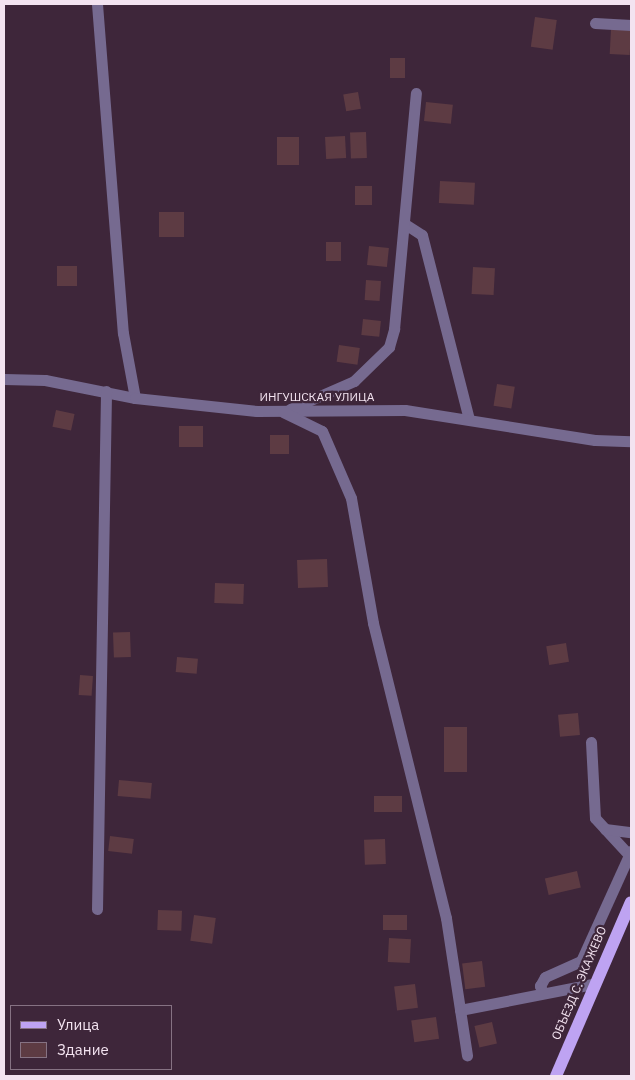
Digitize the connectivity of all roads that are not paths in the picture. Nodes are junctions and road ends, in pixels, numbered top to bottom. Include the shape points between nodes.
1 (97, 4) edge
2 (595, 23) dead end
3 (631, 25) edge
4 (416, 92) dead end
5 (405, 224) junction
6 (4, 379) edge
7 (106, 390) junction
8 (135, 398) junction
9 (284, 412) junction
10 (469, 419) junction
11 (631, 441) edge
12 (591, 742) dead end
13 (604, 829) junction
14 (631, 832) edge
15 (630, 853) edge
16 (631, 902) edge
17 (97, 909) dead end
18 (592, 984) junction
19 (543, 994) junction
20 (460, 1010) junction
21 (467, 1055) dead end
22 (556, 1076) edge

1 - 8 street via 122,324
2 - 3 street
4 - 5 street
5 - 9 street via 394,329 380,359 354,381
5 - 10 street via 422,235
6 - 7 street, ИНГУШСКАЯ УЛИЦА
7 - 8 street, ИНГУШСКАЯ УЛИЦА
7 - 17 street
8 - 9 street, ИНГУШСКАЯ УЛИЦА
9 - 10 street, ИНГУШСКАЯ УЛИЦА via 405,410
9 - 20 street via 322,431 351,498 372,623 446,918
10 - 11 street, ИНГУШСКАЯ УЛИЦА via 595,440
12 - 13 street via 595,818
13 - 14 street
13 - 15 street
15 - 19 street via 581,961 545,977 540,986
16 - 18 main road, ОБЪЕЗД С. ЭКАЖЕВО
18 - 19 street
18 - 22 main road, ОБЪЕЗД С. ЭКАЖЕВО
19 - 20 street
20 - 21 street

